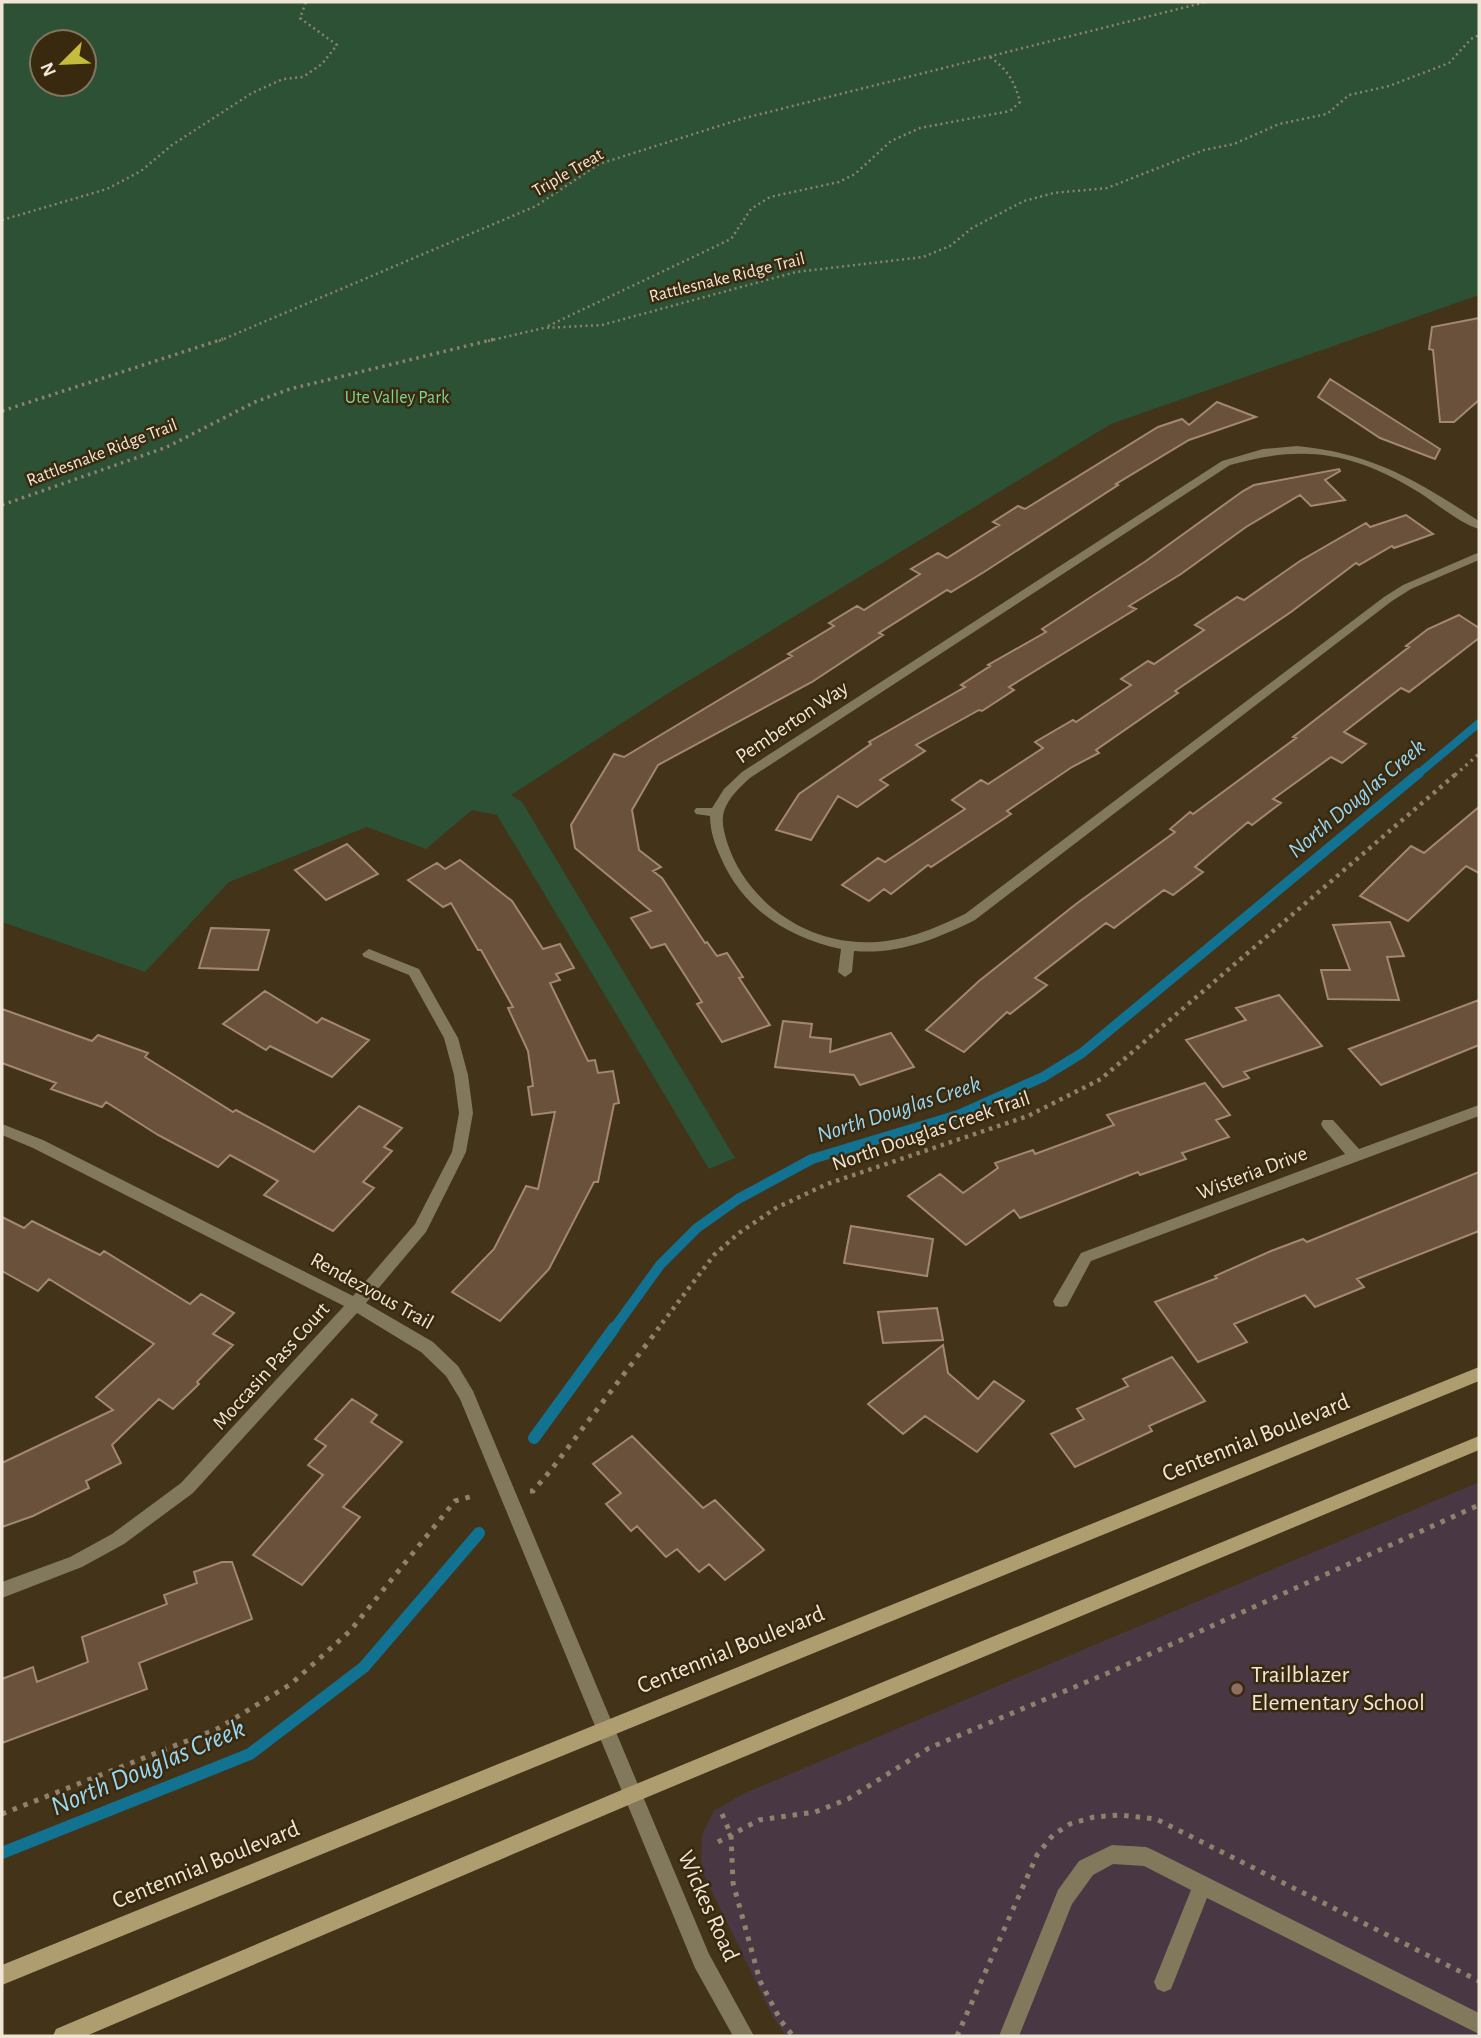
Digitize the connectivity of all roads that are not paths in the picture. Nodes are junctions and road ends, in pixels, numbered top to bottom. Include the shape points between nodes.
1 (1479, 526) edge
2 (1479, 556) edge
3 (700, 811) dead end
4 (716, 813) junction
5 (848, 946) junction
6 (369, 954) dead end
7 (845, 972) dead end
8 (1479, 1110) edge
9 (1328, 1124) dead end
10 (2, 1129) edge
11 (1356, 1156) junction
12 (1061, 1301) dead end
13 (355, 1304) junction
14 (1479, 1374) edge
15 (1479, 1443) edge
16 (2, 1590) edge
17 (604, 1728) junction
18 (631, 1795) junction
19 (1202, 1885) junction
20 (2, 1975) edge
21 (1164, 1982) dead end
22 (1479, 2024) edge
23 (63, 2036) edge
24 (744, 2036) edge
25 (1009, 2036) edge

1 - 4 street, Pemberton Way via 1396,473 1315,445 1266,451 1226,463 772,755 728,793
2 - 5 street via 1388,599 970,917 915,942
3 - 4 street
4 - 5 street via 726,858 752,899 781,922
5 - 7 street
6 - 13 street, Moccasin Pass Court via 414,972 451,1038 466,1113 459,1152 421,1228
8 - 11 street, Wisteria Drive
9 - 11 street
10 - 13 street, Rendezvous Trail
11 - 12 street, Wisteria Drive via 1086,1257
13 - 16 street, Moccasin Pass Court via 187,1488 118,1539 76,1562
13 - 17 street, Rendezvous Trail via 427,1347 452,1371 467,1396
14 - 17 main road, Centennial Boulevard
15 - 18 main road
17 - 18 street, Rendezvous Trail
17 - 20 main road, Centennial Boulevard
18 - 23 main road
18 - 24 street, Wickes Road via 702,1961
19 - 21 street
19 - 22 street
19 - 25 street via 1146,1857 1112,1854 1086,1868 1065,1897

